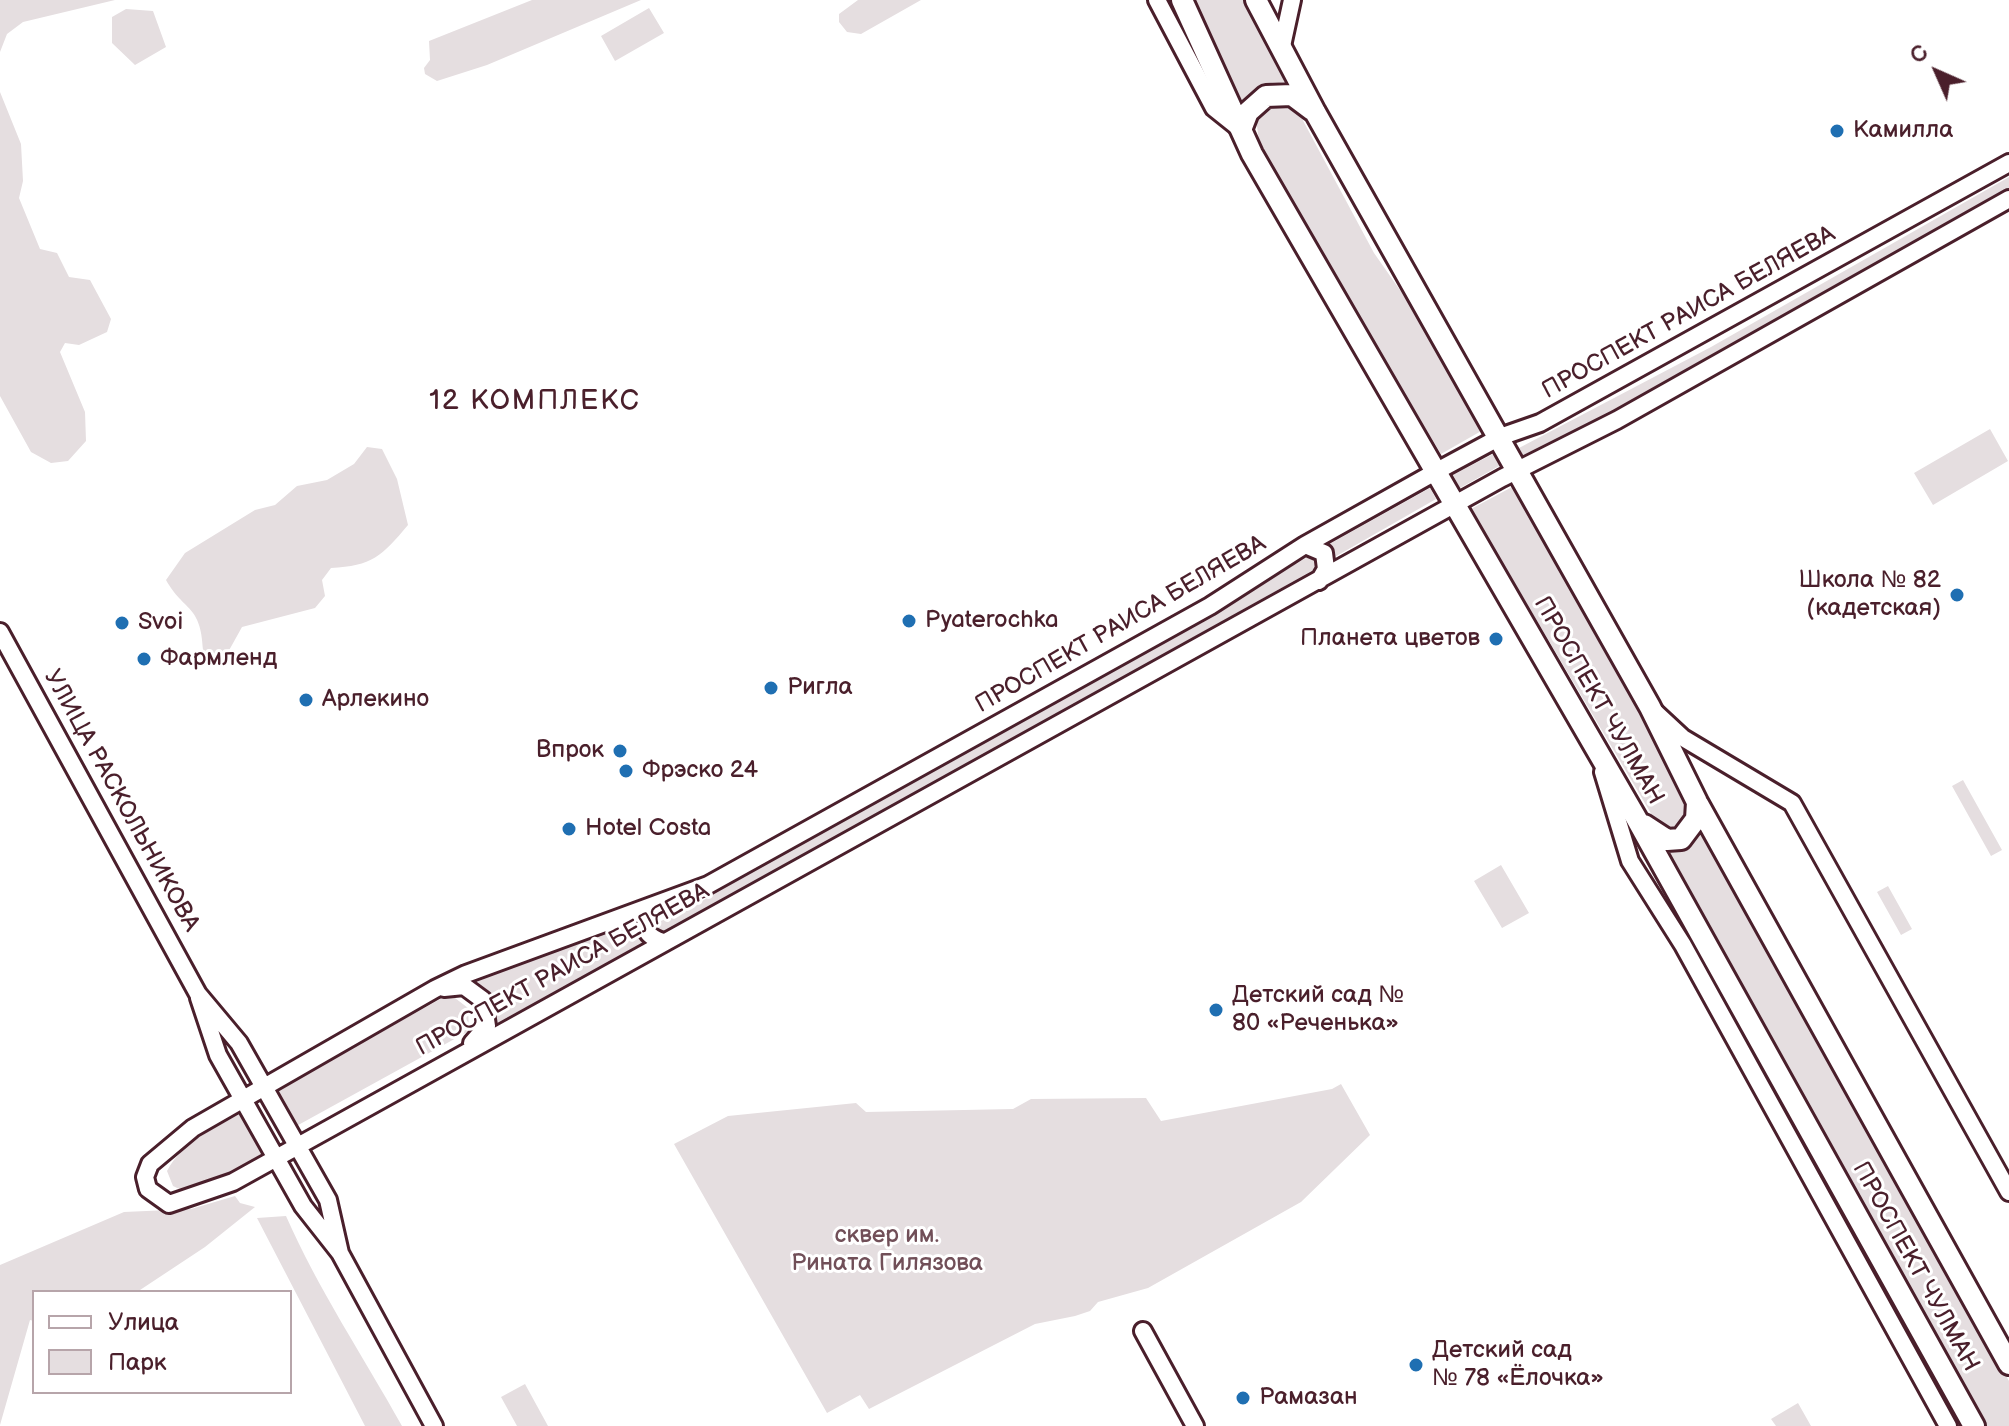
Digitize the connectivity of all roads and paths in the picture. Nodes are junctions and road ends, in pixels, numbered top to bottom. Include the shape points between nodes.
1 (1157, 0) edge
2 (1182, 0) edge
3 (1256, 0) edge
4 (1292, 0) edge
5 (1282, 46) junction
6 (1315, 112) junction
7 (1241, 130) junction
8 (2009, 163) edge
9 (2009, 199) edge
10 (1500, 437) junction
11 (1518, 470) junction
12 (1437, 471) junction
13 (1455, 503) junction
14 (1305, 545) junction
15 (1319, 581) junction
16 (0, 632) edge
17 (1650, 707) junction
18 (1598, 755) junction
19 (1697, 802) junction
20 (1635, 816) junction
21 (652, 907) junction
22 (663, 942) junction
23 (435, 989) junction
24 (198, 994) junction
25 (466, 1051) junction
26 (263, 1087) junction
27 (243, 1098) junction
28 (296, 1146) junction
29 (275, 1158) junction
30 (2009, 1192) edge
31 (340, 1253) junction
32 (1143, 1331) dead end
33 (2009, 1364) edge
34 (434, 1426) edge
35 (1195, 1426) edge
36 (1948, 1426) edge
37 (1974, 1426) edge

1 - 7 street via 1214,108
2 - 7 main road, ПРОСПЕКТ ЧУЛМАН
3 - 5 main road, ПРОСПЕКТ ЧУЛМАН
4 - 5 street
5 - 6 main road, ПРОСПЕКТ ЧУЛМАН
6 - 7 main road via 1292,95 1266,96 1248,112
6 - 10 main road, ПРОСПЕКТ ЧУЛМАН
7 - 12 main road, ПРОСПЕКТ ЧУЛМАН
8 - 10 street, ПРОСПЕКТ РАИСА БЕЛЯЕВА via 1540,423
9 - 11 street, ПРОСПЕКТ РАИСА БЕЛЯЕВА via 1617,420
10 - 11 main road, ПРОСПЕКТ ЧУЛМАН
10 - 12 street, ПРОСПЕКТ РАИСА БЕЛЯЕВА
11 - 13 street, ПРОСПЕКТ РАИСА БЕЛЯЕВА
11 - 17 main road, ПРОСПЕКТ ЧУЛМАН
12 - 13 main road, ПРОСПЕКТ ЧУЛМАН
12 - 14 street, ПРОСПЕКТ РАИСА БЕЛЯЕВА
13 - 15 street, ПРОСПЕКТ РАИСА БЕЛЯЕВА
13 - 18 main road, ПРОСПЕКТ ЧУЛМАН
14 - 15 street via 1317,548 1327,561
14 - 21 street, ПРОСПЕКТ РАИСА БЕЛЯЕВА via 1210,606 1040,701 708,885
15 - 22 street, ПРОСПЕКТ РАИСА БЕЛЯЕВА
16 - 24 street, УЛИЦА РАСКОЛЬНИКОВА
17 - 19 main road, ПРОСПЕКТ ЧУЛМАН
17 - 30 street via 1683,738 1792,803
18 - 20 main road, ПРОСПЕКТ ЧУЛМАН
18 - 36 street via 1630,861 1683,945
19 - 20 main road via 1696,819 1681,839 1654,835
19 - 33 main road, ПРОСПЕКТ ЧУЛМАН
20 - 37 main road, ПРОСПЕКТ ЧУЛМАН
21 - 22 street via 644,929
21 - 23 street, ПРОСПЕКТ РАИСА БЕЛЯЕВА
22 - 25 street, ПРОСПЕКТ РАИСА БЕЛЯЕВА
23 - 25 street via 464,986 483,1000 487,1026
23 - 26 street, ПРОСПЕКТ РАИСА БЕЛЯЕВА
24 - 26 street, УЛИЦА РАСКОЛЬНИКОВА via 239,1043
24 - 27 street, УЛИЦА РАСКОЛЬНИКОВА via 209,1037
25 - 28 street, ПРОСПЕКТ РАИСА БЕЛЯЕВА
26 - 27 street, ПРОСПЕКТ РАИСА БЕЛЯЕВА
26 - 28 street, УЛИЦА РАСКОЛЬНИКОВА
27 - 29 street, УЛИЦА РАСКОЛЬНИКОВА
27 - 29 street, ПРОСПЕКТ РАИСА БЕЛЯЕВА via 163,1151 150,1164 148,1189 169,1204 176,1203 233,1182
28 - 29 street, ПРОСПЕКТ РАИСА БЕЛЯЕВА
28 - 31 street, УЛИЦА РАСКОЛЬНИКОВА via 328,1200
29 - 31 street, УЛИЦА РАСКОЛЬНИКОВА
31 - 34 street, УЛИЦА РАСКОЛЬНИКОВА
32 - 35 street

